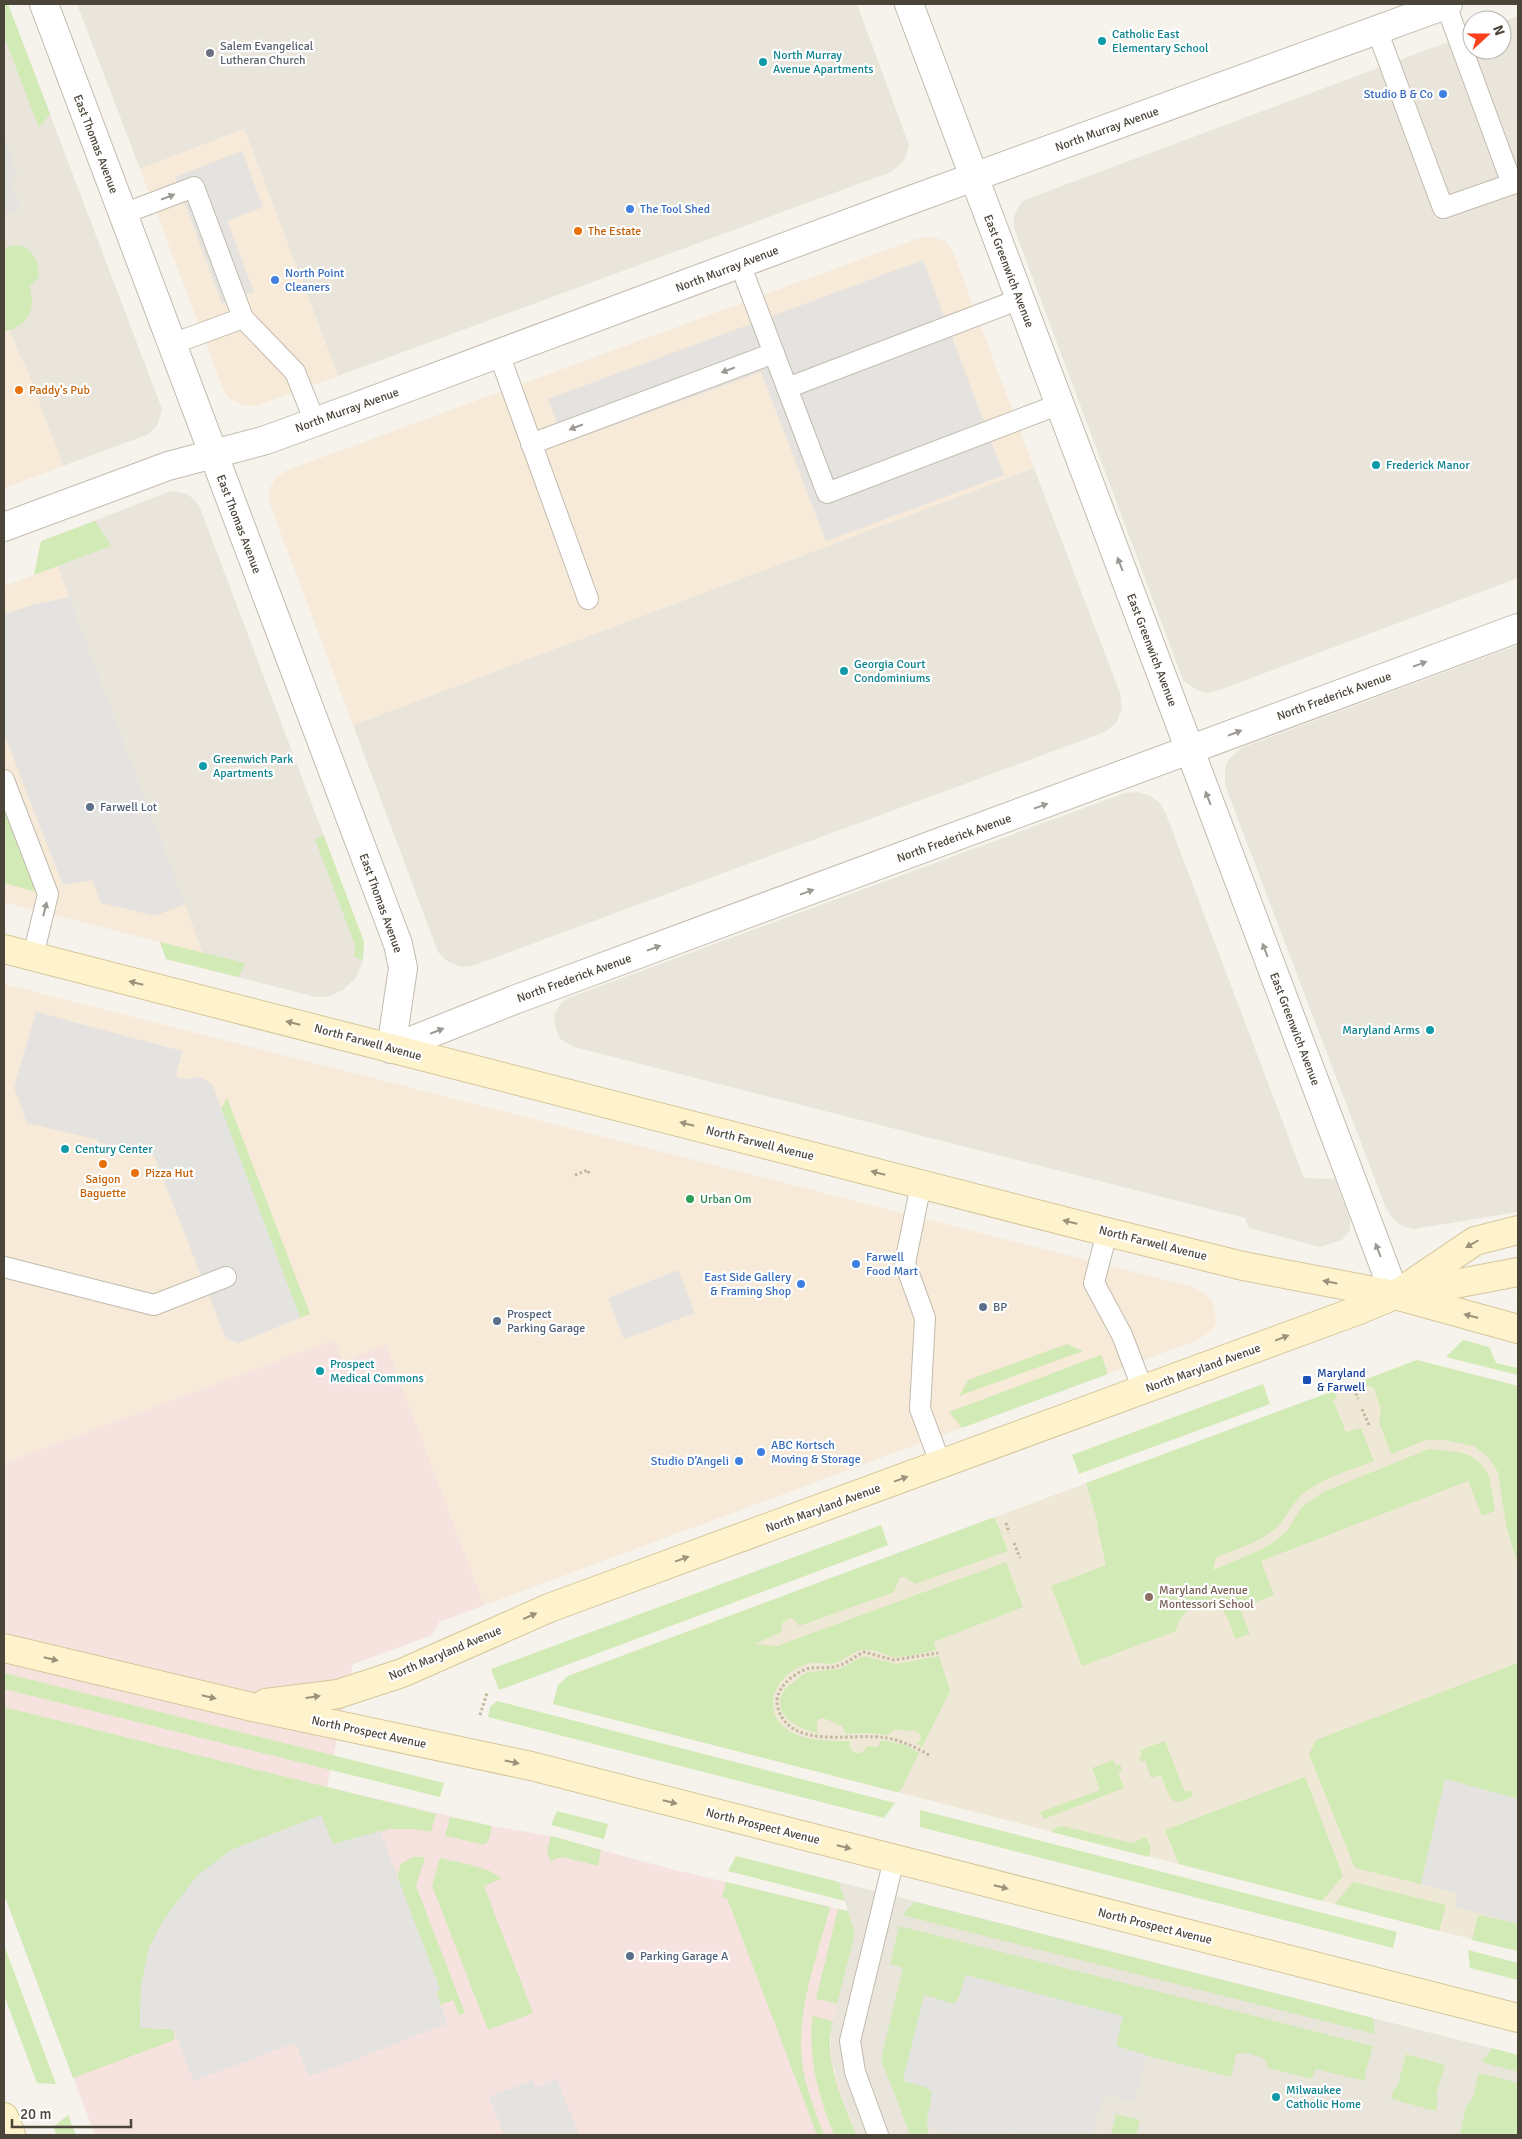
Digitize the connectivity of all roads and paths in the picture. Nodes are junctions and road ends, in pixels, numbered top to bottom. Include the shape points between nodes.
1 (44, 4) edge
2 (909, 4) edge
3 (1447, 4) edge
4 (1377, 30) junction
5 (974, 177) junction
6 (1515, 182) edge
7 (123, 214) junction
8 (740, 264) junction
9 (1020, 299) junction
10 (243, 318) junction
11 (172, 344) junction
12 (774, 353) junction
13 (499, 354) junction
14 (787, 388) junction
15 (1060, 404) junction
16 (315, 422) junction
17 (531, 444) junction
18 (212, 454) junction
19 (4, 527) edge
20 (588, 599) dead end
21 (1518, 628) edge
22 (1190, 750) junction
23 (4, 780) edge
24 (4, 949) edge
25 (33, 956) junction
26 (391, 1049) junction
27 (589, 1174) dead end
28 (575, 1175) dead end
29 (920, 1184) junction
30 (1518, 1230) edge
31 (1107, 1232) junction
32 (4, 1267) edge
33 (1518, 1272) edge
34 (226, 1277) dead end
35 (1395, 1295) junction
36 (1518, 1329) edge
37 (1352, 1384) dead end
38 (1143, 1390) junction
39 (1358, 1399) dead end
40 (1362, 1409) dead end
41 (1369, 1425) dead end
42 (941, 1465) junction
43 (1006, 1524) dead end
44 (1009, 1533) dead end
45 (1014, 1543) dead end
46 (1020, 1558) dead end
47 (4, 1648) edge
48 (938, 1653) dead end
49 (487, 1693) dead end
50 (248, 1706) junction
51 (480, 1716) dead end
52 (929, 1755) dead end
53 (894, 1859) junction
54 (1518, 2018) edge
55 (4, 2117) edge
56 (11, 2135) edge
57 (878, 2135) edge

1 - 7 street, East Thomas Avenue
2 - 5 street, East Greenwich Avenue
3 - 4 street, North Murray Avenue
3 - 6 lane
4 - 5 street, North Murray Avenue
4 - 6 lane via 1443,208
5 - 8 street, North Murray Avenue
5 - 9 street, East Greenwich Avenue
7 -> 10 lane via 194,187
7 - 11 street, East Thomas Avenue
8 - 12 lane
8 - 13 street, North Murray Avenue
9 - 14 lane
9 - 15 street, East Greenwich Avenue
10 - 11 lane
10 - 16 lane via 295,372
11 - 18 street, East Thomas Avenue
12 - 14 lane
12 -> 17 lane
13 - 16 street, North Murray Avenue
13 - 17 lane
14 - 15 lane via 827,493
22 -> 15 street, East Greenwich Avenue
16 - 18 street, North Murray Avenue via 266,440
17 - 20 lane
18 - 19 street, North Murray Avenue via 168,466
18 - 26 street, East Thomas Avenue via 398,944 403,968
22 -> 21 street, North Frederick Avenue
26 -> 22 street, North Frederick Avenue via 514,1000
35 -> 22 street, East Greenwich Avenue
25 -> 23 lane via 48,894
24 - 25 main road, North Farwell Avenue
26 -> 25 main road, North Farwell Avenue
29 -> 26 main road, North Farwell Avenue
27 - 28 path via 588,1170
31 -> 29 main road, North Farwell Avenue
29 - 42 lane via 905,1263 925,1318 920,1409
30 -> 35 main road, North Maryland Avenue via 1476,1241
35 -> 31 main road, North Farwell Avenue via 1243,1266
31 - 38 lane via 1094,1284 1122,1335
32 - 34 lane via 154,1305
33 - 35 main road, North Maryland Avenue
36 -> 35 main road, North Farwell Avenue
38 -> 35 main road, North Maryland Avenue
37 - 39 path
38 - 42 main road, North Maryland Avenue
40 - 41 path
50 -> 42 main road, North Maryland Avenue via 338,1694 402,1673 549,1608
43 - 44 path
45 - 46 path
47 -> 50 main road, North Prospect Avenue
48 - 52 path via 894,1660 864,1652 837,1666 807,1669 782,1686 776,1704 785,1723 804,1733 826,1738 886,1738 904,1742
49 - 51 path
50 -> 53 main road, North Prospect Avenue via 531,1766
53 -> 54 main road, North Prospect Avenue
53 - 57 lane via 850,2041 855,2072
55 - 56 main road

